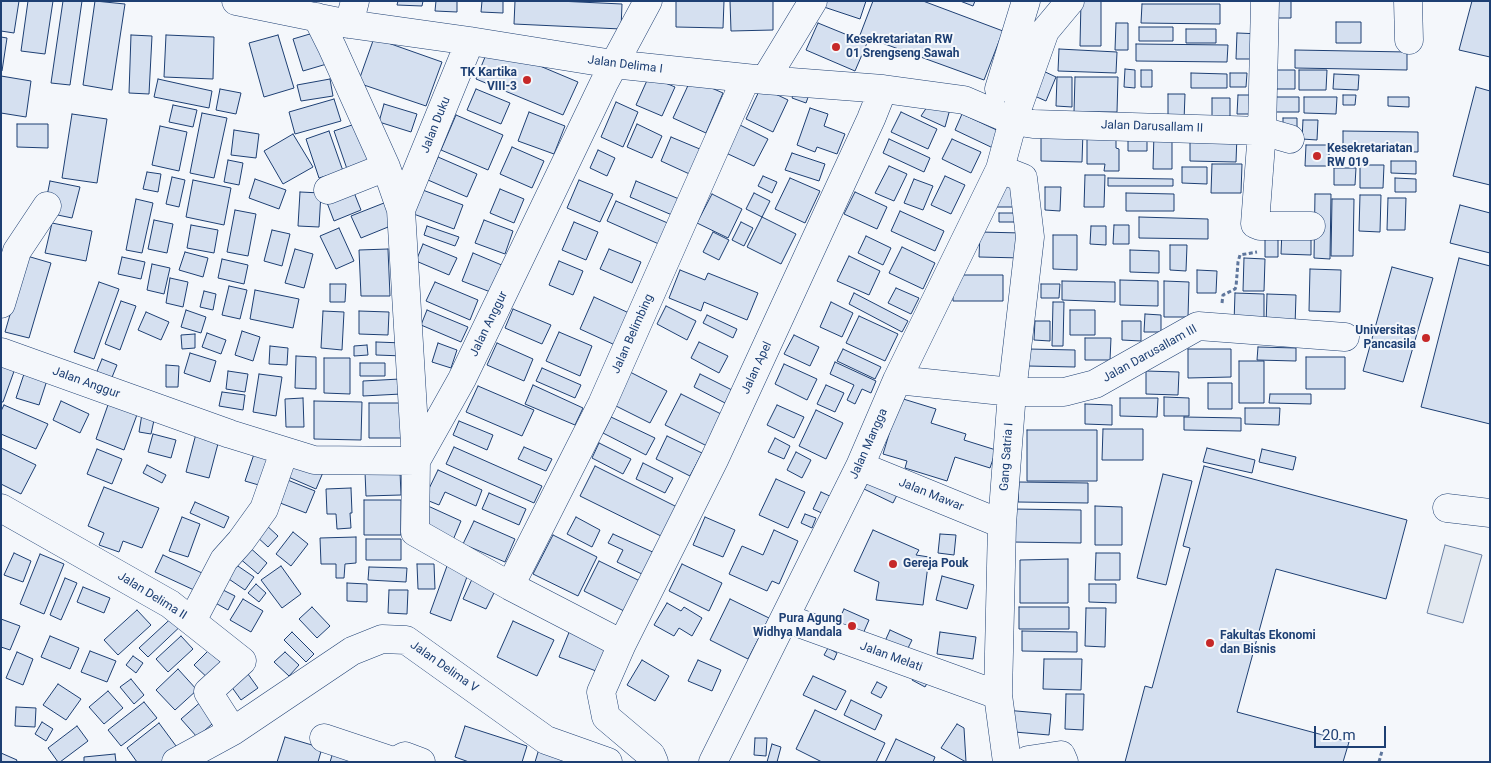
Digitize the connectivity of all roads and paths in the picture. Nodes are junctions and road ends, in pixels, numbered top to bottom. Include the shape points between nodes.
1 (236, 1) edge
2 (648, 1) edge
3 (813, 1) edge
4 (1026, 1) edge
5 (1070, 1) edge
6 (1265, 1) edge
7 (1408, 1) edge
8 (269, 4) edge
9 (352, 13) edge
10 (317, 17) junction
11 (1409, 40) dead end
12 (470, 41) junction
13 (613, 64) junction
14 (756, 79) junction
15 (883, 89) junction
16 (999, 89) dead end
17 (1013, 121) junction
18 (1262, 131) junction
19 (1290, 139) dead end
20 (386, 167) junction
21 (1000, 169) junction
22 (328, 190) dead end
23 (47, 206) dead end
24 (401, 210) junction
25 (1260, 226) junction
26 (1312, 226) dead end
27 (1, 304) edge
28 (1220, 328) junction
29 (1344, 337) dead end
30 (1, 352) edge
31 (897, 380) junction
32 (1012, 392) junction
33 (284, 452) junction
34 (416, 461) junction
35 (860, 466) junction
36 (1, 508) edge
37 (1446, 508) dead end
38 (1490, 513) edge
39 (1002, 524) junction
40 (510, 586) junction
41 (786, 618) junction
42 (192, 621) junction
43 (622, 644) junction
44 (998, 695) junction
45 (233, 731) junction
46 (324, 738) dead end
47 (1382, 751) dead end
48 (393, 761) edge
49 (176, 762) edge
50 (421, 762) edge
51 (608, 762) edge
52 (654, 762) edge
53 (713, 762) edge
54 (1007, 762) edge
55 (1025, 762) edge
56 (1064, 762) edge
57 (1379, 762) edge

1 - 8 street, Jalan Delima I
2 - 13 street, Jalan Anggur
3 - 14 street, Jalan Belimbing
4 - 16 street
5 - 17 street, Jalan Mangga via 1045,31
6 - 18 street
7 - 11 street
8 - 10 street, Jalan Delima I
9 - 10 street, Jalan Delima I
9 - 12 street, Jalan Delima I
10 - 20 street
12 - 13 street, Jalan Delima I
12 - 24 street, Jalan Duku
13 - 14 street, Jalan Delima I
13 - 34 street, Jalan Anggur via 462,380
14 - 15 street, Jalan Delima I
14 - 40 street, Jalan Belimbing via 602,404
15 - 17 street, Jalan Delima I via 964,100
15 - 43 street, Jalan Apel via 715,458
17 - 18 street, Jalan Darusallam II
17 - 21 street, Jalan Mangga
18 - 19 street, Jalan Darusallam II
18 - 25 street via 1255,220 1255,224
20 - 22 street
20 - 24 street
21 - 31 street, Jalan Mangga
21 - 32 street, Gang Satria I via 1023,178 1030,237
23 - 27 street via 17,251
24 - 34 street
25 - 26 street
25 - 28 path via 1258,252 1240,255 1236,287 1222,296
28 - 29 street, Jalan Darusallam III
28 - 32 street, Jalan Darusallam III via 1198,326 1096,384 1064,392
30 - 33 street, Jalan Anggur
31 - 32 street, Jalan Darusallam III
31 - 35 street, Jalan Mangga
32 - 39 street, Gang Satria I
33 - 34 street, Jalan Anggur via 314,460
33 - 42 street via 264,509 224,560
34 - 40 street via 415,532
35 - 39 street, Jalan Mawar
35 - 41 street, Jalan Mangga
36 - 42 street, Jalan Delima II via 170,604
37 - 38 street
39 - 44 street, Gang Satria I
40 - 43 street
41 - 44 street, Jalan Melati
41 - 53 street, Jalan Mangga
42 - 45 street, Jalan Delima II via 242,661 208,692
43 - 52 street, Jalan Apel via 601,692 606,717 651,755
44 - 54 street, Gang Satria I
45 - 49 street, Jalan Delima V
45 - 51 street, Jalan Delima V via 352,651 382,639 406,640 546,740
46 - 48 street
47 - 57 path
48 - 50 street via 405,756
55 - 56 street via 1061,755

